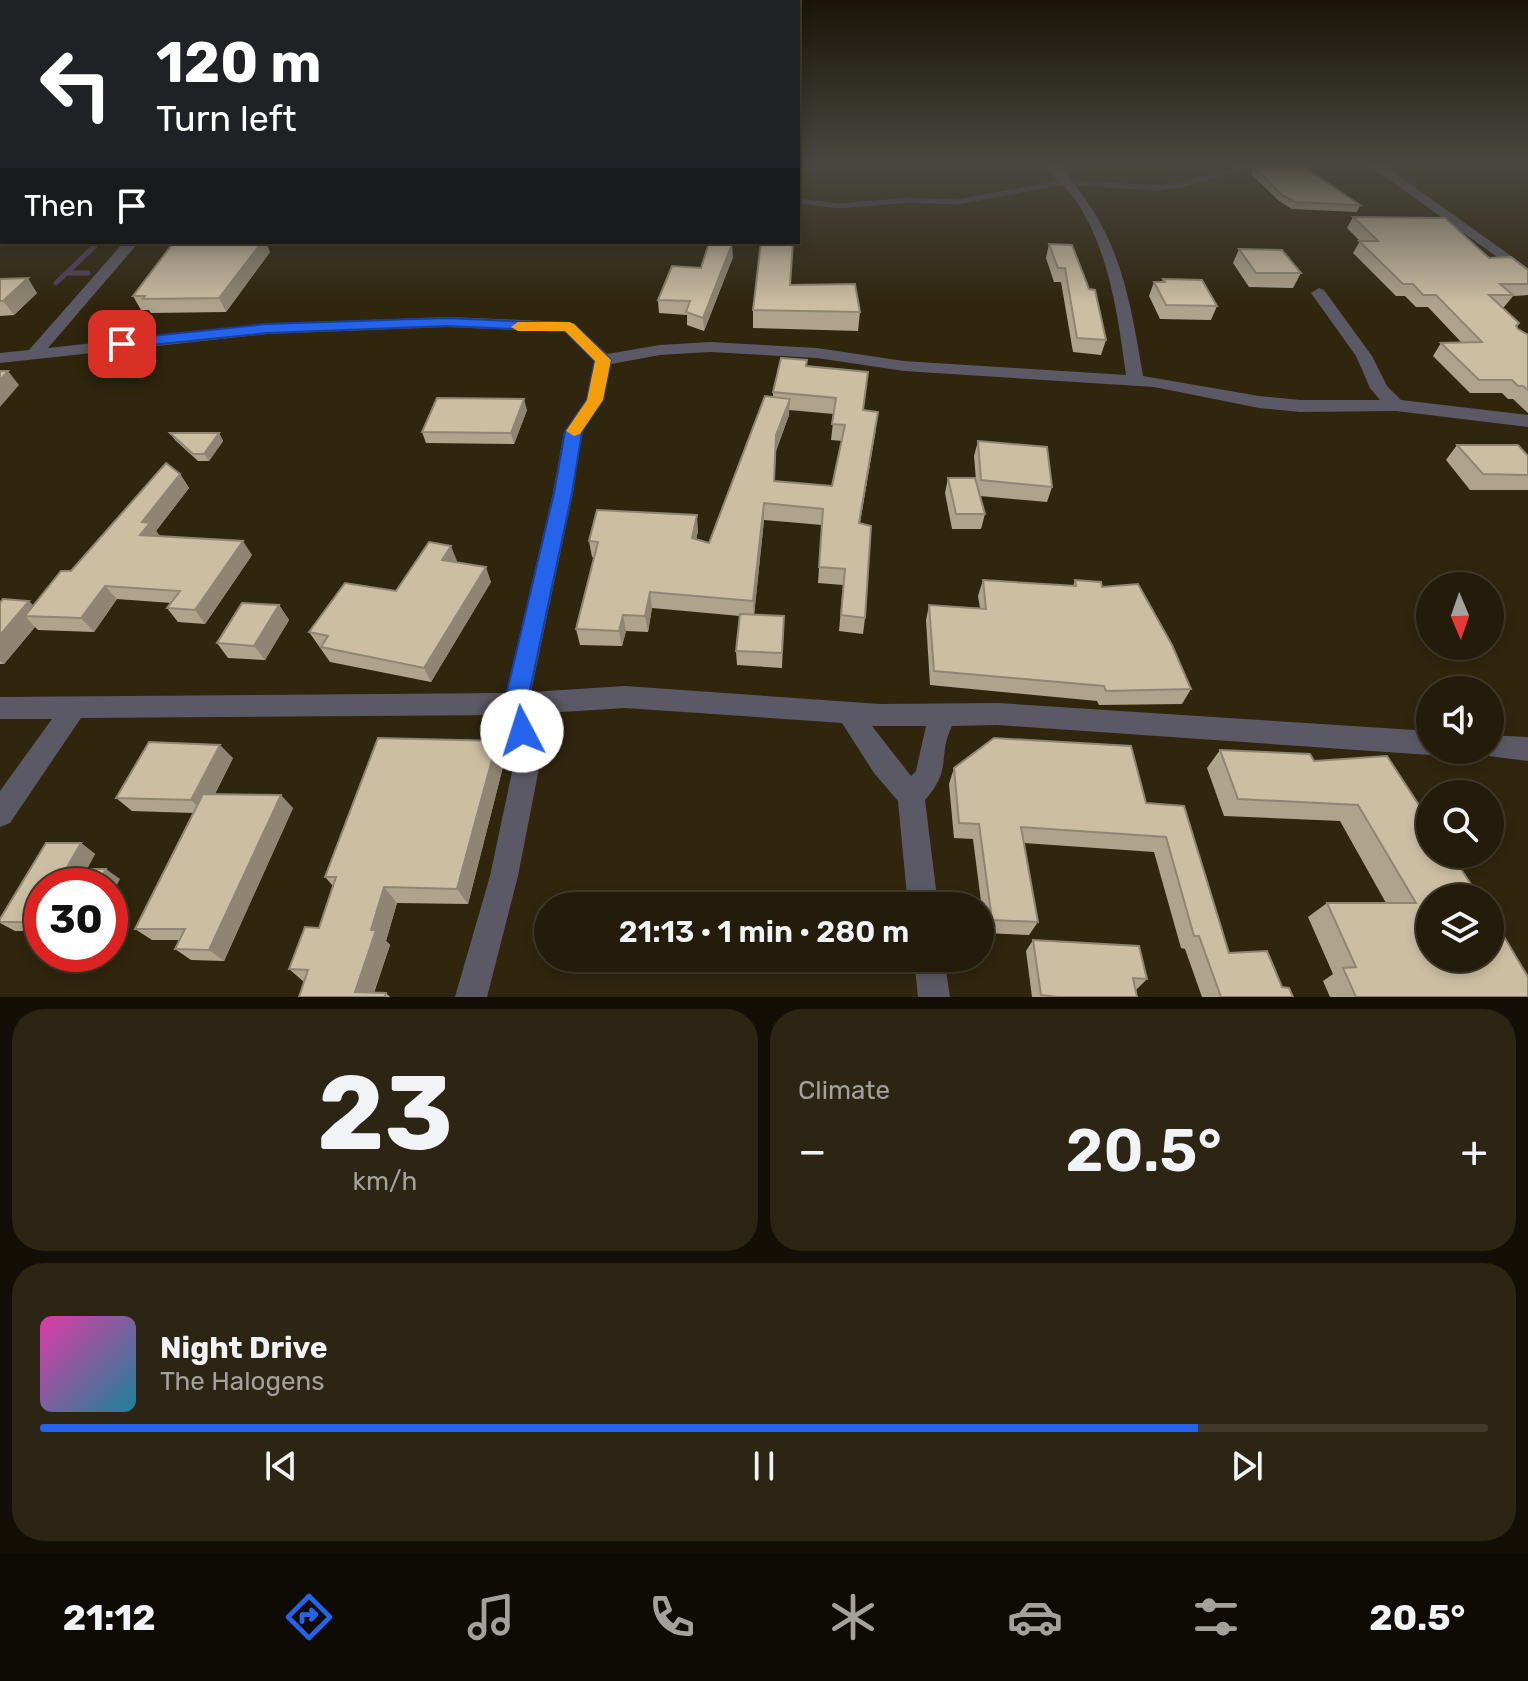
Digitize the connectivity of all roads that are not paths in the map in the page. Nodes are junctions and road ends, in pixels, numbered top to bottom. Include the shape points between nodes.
1 (1088, 213) edge
2 (1441, 213) edge
3 (130, 244) edge
4 (1528, 275) edge
5 (1319, 293) dead end
6 (35, 353) junction
7 (0, 358) edge
8 (603, 360) junction
9 (1135, 380) junction
10 (1396, 405) junction
11 (1528, 421) edge
12 (516, 704) junction
13 (76, 705) junction
14 (0, 708) edge
15 (849, 713) junction
16 (944, 715) junction
17 (1370, 739) junction
18 (1416, 742) edge
19 (1504, 748) edge
20 (1528, 749) edge
21 (1385, 763) edge
22 (911, 796) junction
23 (0, 814) edge
24 (921, 892) edge
25 (931, 972) edge
26 (471, 997) edge
27 (934, 997) edge

1 - 9 street via 1108,254
2 - 4 street
3 - 6 street
5 - 10 street via 1364,356 1379,388
6 - 7 street
6 - 8 street via 267,329 447,322 569,327
8 - 9 street via 710,347
8 - 12 street via 595,400 573,432
9 - 10 street via 1300,406
10 - 11 street
12 - 13 street
12 - 15 street via 625,697
12 - 26 street via 528,758 504,876
13 - 14 street
13 - 23 street
15 - 16 street
15 - 22 street
16 - 17 street
16 - 22 street via 934,735 929,776
17 - 18 street
17 - 21 street
19 - 20 street
22 - 24 street
25 - 27 street

